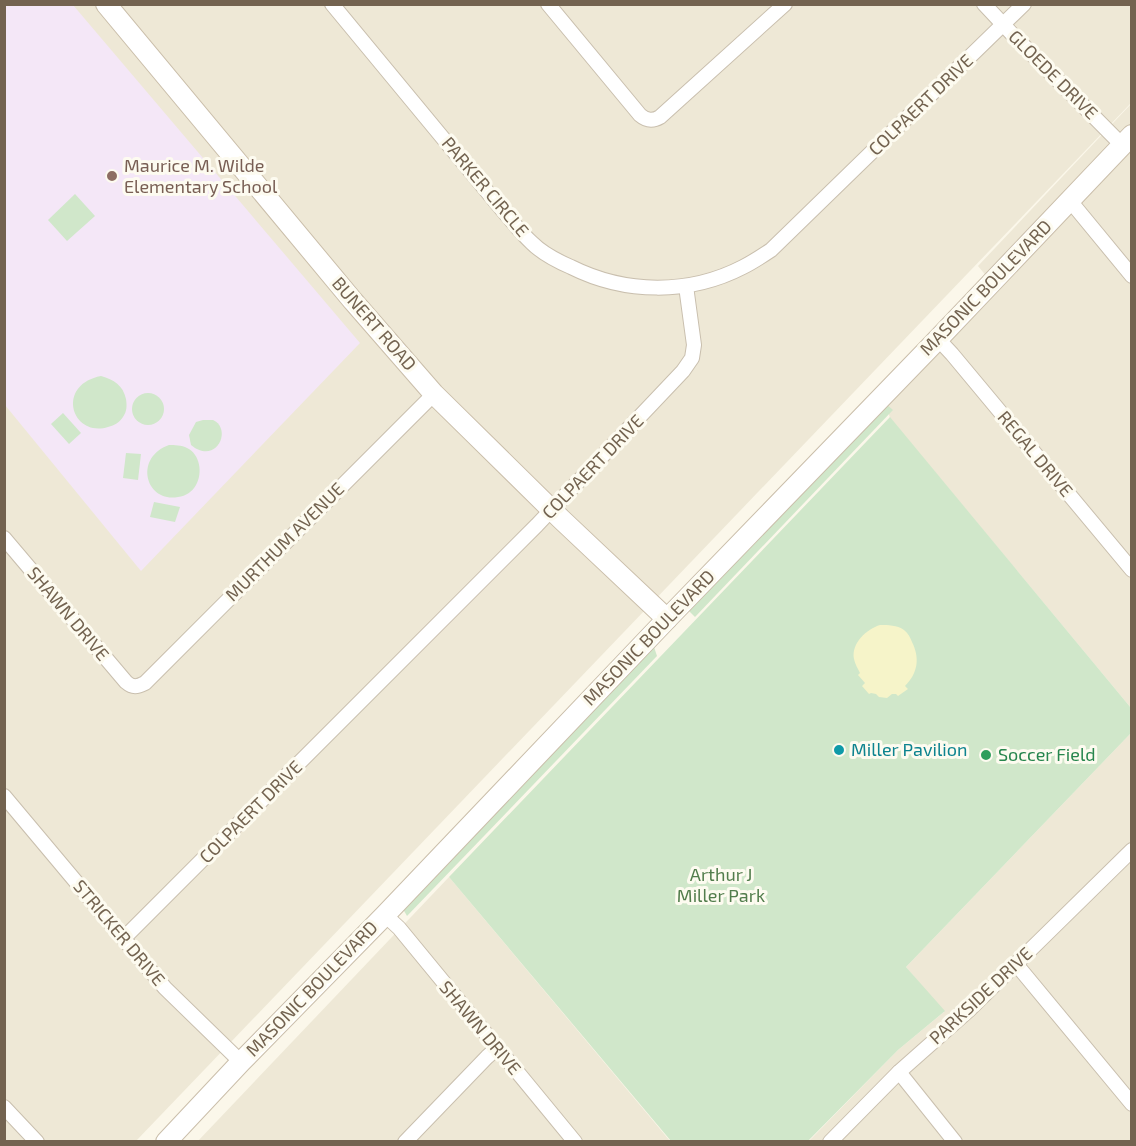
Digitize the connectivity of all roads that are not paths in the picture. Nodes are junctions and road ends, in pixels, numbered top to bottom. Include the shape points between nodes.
1 (106, 4) edge
2 (332, 4) edge
3 (548, 4) edge
4 (784, 4) edge
5 (984, 4) edge
6 (1024, 4) edge
7 (1003, 24) junction
8 (1127, 140) edge
9 (1069, 201) junction
10 (1131, 276) edge
11 (686, 286) junction
12 (938, 339) junction
13 (434, 394) junction
14 (551, 510) junction
15 (4, 538) edge
16 (1131, 570) edge
17 (667, 619) junction
18 (135, 687) joint
19 (4, 796) edge
20 (1131, 850) edge
21 (385, 915) junction
22 (124, 938) junction
23 (1016, 964) junction
24 (497, 1048) junction
25 (241, 1062) junction
26 (899, 1072) junction
27 (1131, 1104) edge
28 (4, 1107) edge
29 (37, 1142) edge
30 (166, 1142) edge
31 (405, 1142) edge
32 (575, 1142) edge
33 (830, 1142) edge
34 (955, 1142) edge

1 - 13 street, BUNERT ROAD
2 - 11 street, PARKER CIRCLE via 532,244 587,276 612,284 662,289
3 - 4 street via 640,115 650,120 660,117
5 - 7 street, GLOEDE DRIVE
6 - 7 street, COLPAERT DRIVE
7 - 8 street, GLOEDE DRIVE
7 - 11 street, COLPAERT DRIVE via 771,250 733,272
8 - 9 street, MASONIC BOULEVARD
9 - 10 street
9 - 12 street, MASONIC BOULEVARD
11 - 14 street, COLPAERT DRIVE via 694,345 692,358 669,388
12 - 16 street, REGAL DRIVE
12 - 17 street, MASONIC BOULEVARD
13 - 14 street, BUNERT ROAD
13 - 18 street, MURTHUM AVENUE via 145,683
14 - 17 street, BUNERT ROAD
14 - 22 street, COLPAERT DRIVE
15 - 18 street, SHAWN DRIVE via 126,682
17 - 21 street, MASONIC BOULEVARD
19 - 22 street, STRICKER DRIVE
20 - 23 street, PARKSIDE DRIVE
21 - 24 street, SHAWN DRIVE
21 - 25 street, MASONIC BOULEVARD
22 - 25 street, STRICKER DRIVE via 165,988
23 - 26 street, PARKSIDE DRIVE
23 - 27 street
24 - 31 street
24 - 32 street, SHAWN DRIVE
25 - 30 street, MASONIC BOULEVARD
26 - 33 street, PARKSIDE DRIVE
26 - 34 street
28 - 29 street

